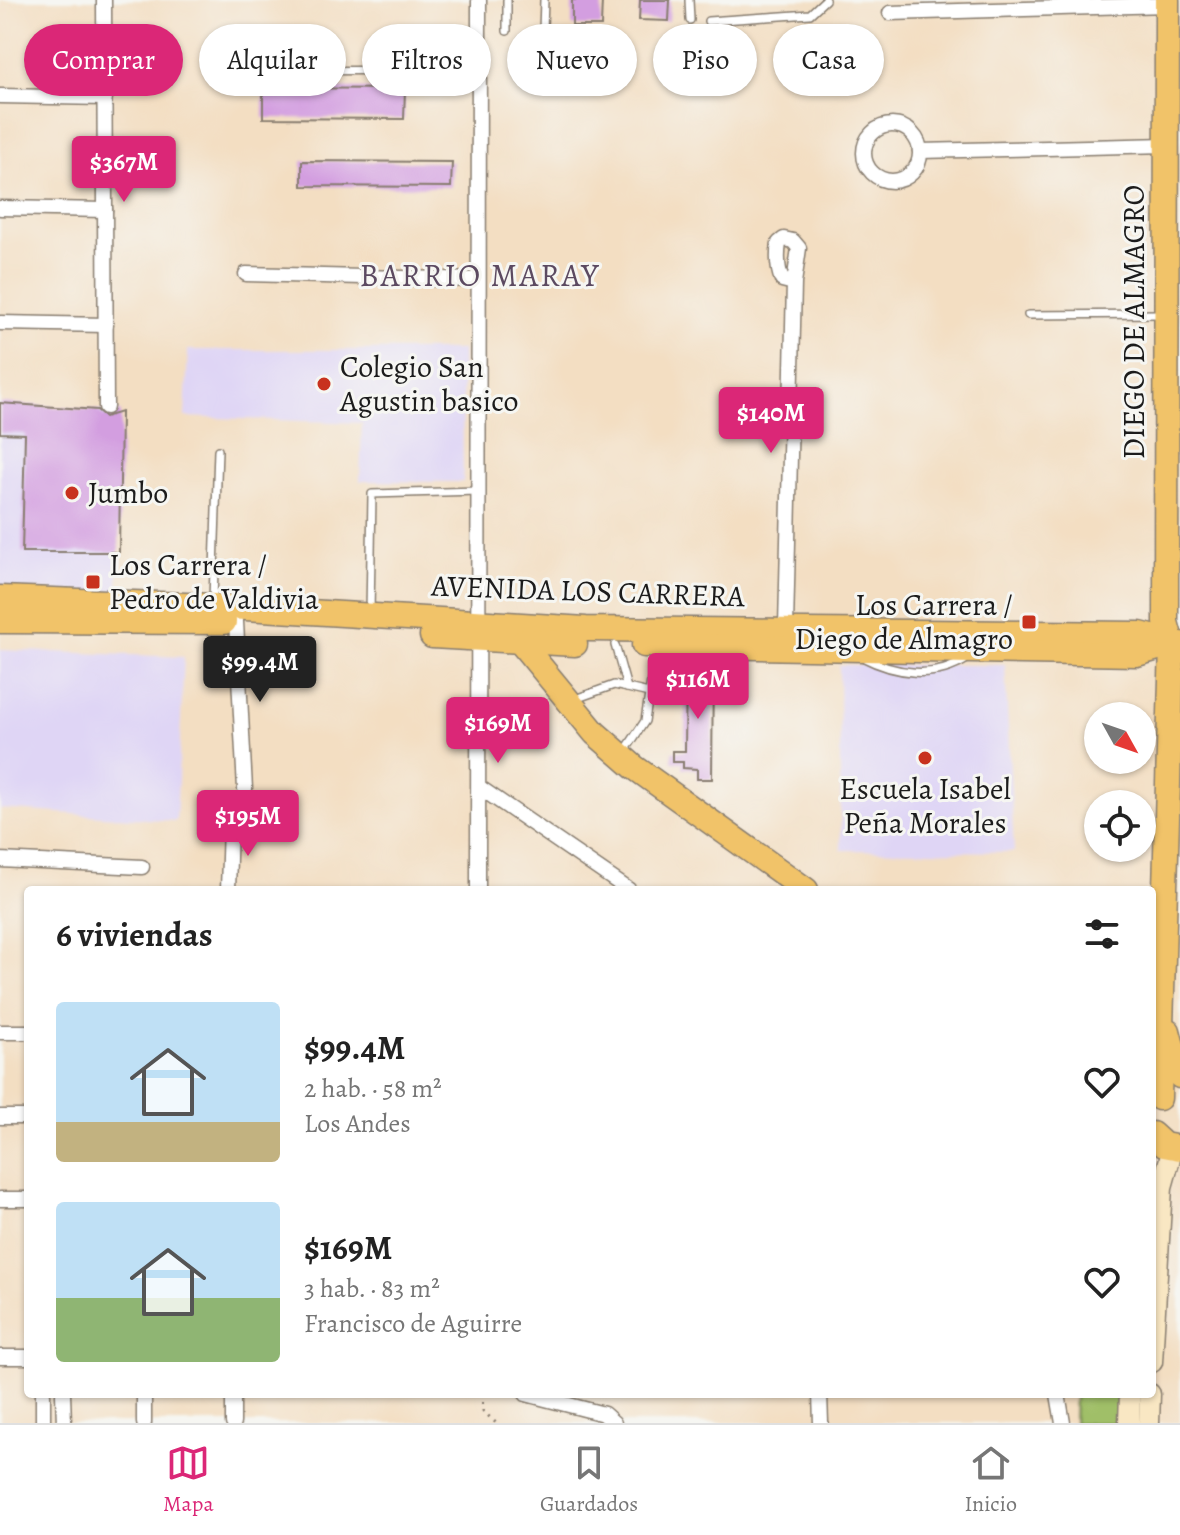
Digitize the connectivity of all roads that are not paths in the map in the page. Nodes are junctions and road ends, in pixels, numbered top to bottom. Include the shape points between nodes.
1 (104, 0) edge
2 (479, 0) edge
3 (507, 0) edge
4 (544, 0) edge
5 (689, 0) edge
6 (825, 0) edge
7 (1167, 2) edge
8 (1053, 4) edge
9 (890, 13) dead end
10 (690, 20) dead end
11 (708, 21) dead end
12 (479, 24) edge
13 (507, 24) edge
14 (543, 24) edge
15 (0, 96) edge
16 (479, 96) edge
17 (105, 98) junction
18 (1167, 145) junction
19 (920, 151) dead end
20 (0, 208) edge
21 (105, 210) junction
22 (246, 274) dead end
23 (478, 280) junction
24 (794, 283) dead end
25 (1171, 301) edge
26 (1028, 315) dead end
27 (0, 323) edge
28 (106, 325) junction
29 (106, 407) dead end
30 (218, 450) dead end
31 (478, 491) junction
32 (0, 598) edge
33 (213, 606) junction
34 (370, 615) junction
35 (0, 621) edge
36 (236, 622) junction
37 (786, 628) junction
38 (479, 631) junction
39 (1177, 638) edge
40 (521, 643) junction
41 (615, 645) junction
42 (680, 646) junction
43 (627, 688) junction
44 (649, 693) junction
45 (571, 700) junction
46 (621, 756) junction
47 (479, 787) junction
48 (245, 789) dead end
49 (230, 825) dead end
50 (0, 860) edge
51 (142, 867) dead end
52 (228, 886) edge
53 (478, 886) edge
54 (623, 886) edge
55 (800, 886) edge
56 (1162, 997) junction
57 (0, 1032) edge
58 (24, 1032) edge
59 (1175, 1038) edge
60 (1180, 1076) edge
61 (1164, 1100) edge
62 (0, 1117) edge
63 (24, 1117) edge
64 (1156, 1139) edge
65 (1176, 1148) edge
66 (0, 1199) edge
67 (24, 1199) edge
68 (1156, 1292) edge
69 (0, 1357) edge
70 (24, 1357) edge
71 (43, 1398) edge
72 (63, 1398) edge
73 (144, 1398) edge
74 (233, 1398) edge
75 (542, 1398) edge
76 (820, 1398) edge
77 (1059, 1398) edge
78 (1130, 1398) edge
79 (1150, 1398) edge
80 (43, 1423) edge
81 (64, 1423) edge
82 (144, 1423) edge
83 (233, 1423) edge
84 (614, 1423) edge
85 (821, 1423) edge
86 (1063, 1423) edge
87 (1129, 1423) edge
88 (1149, 1423) edge

1 - 17 street
2 - 12 street
3 - 13 lane
4 - 14 lane
5 - 10 lane
6 - 11 lane via 810,14
7 - 8 street
7 - 18 main road, DIEGO DE ALMAGRO
8 - 9 street
15 - 17 street
16 - 23 street
17 - 21 street
18 - 19 street
18 - 25 main road, DIEGO DE ALMAGRO
20 - 21 street
21 - 28 street
22 - 23 street
23 - 31 street
24 - 37 street
25 - 26 lane
25 - 39 main road, DIEGO DE ALMAGRO via 1166,622
27 - 28 street
28 - 29 street
30 - 33 lane
31 - 34 lane via 372,494
31 - 38 street
32 - 33 main road, AVENIDA LOS CARRERA
33 - 34 main road, AVENIDA LOS CARRERA
34 - 38 main road, AVENIDA LOS CARRERA
35 - 36 main road, AVENIDA LOS CARRERA
36 - 38 main road, AVENIDA LOS CARRERA
36 - 48 street
37 - 38 main road, AVENIDA LOS CARRERA
37 - 39 main road, AVENIDA LOS CARRERA
38 - 40 main road, AVENIDA LOS CARRERA
38 - 47 street
39 - 42 main road, AVENIDA LOS CARRERA via 1137,654
39 - 56 main road, DIEGO DE ALMAGRO
40 - 41 main road, AVENIDA LOS CARRERA
40 - 45 main road
41 - 42 main road, AVENIDA LOS CARRERA
41 - 43 lane
42 - 44 lane via 651,681
43 - 44 lane
43 - 45 lane via 614,685
44 - 46 lane via 645,721
45 - 46 main road via 595,733
46 - 55 main road
47 - 53 street
47 - 54 street
49 - 52 street
50 - 51 street
56 - 59 main road, DIEGO DE ALMAGRO
56 - 61 main road, DIEGO DE ALMAGRO
57 - 58 street
59 - 60 main road, DIEGO DE ALMAGRO
62 - 63 street
64 - 65 main road
65 - 68 main road via 1162,1187
66 - 67 street
69 - 70 street
71 - 80 street
72 - 81 street
73 - 82 street
74 - 83 street
75 - 84 street via 604,1414
76 - 85 street
77 - 86 street
78 - 87 main road
79 - 88 main road

